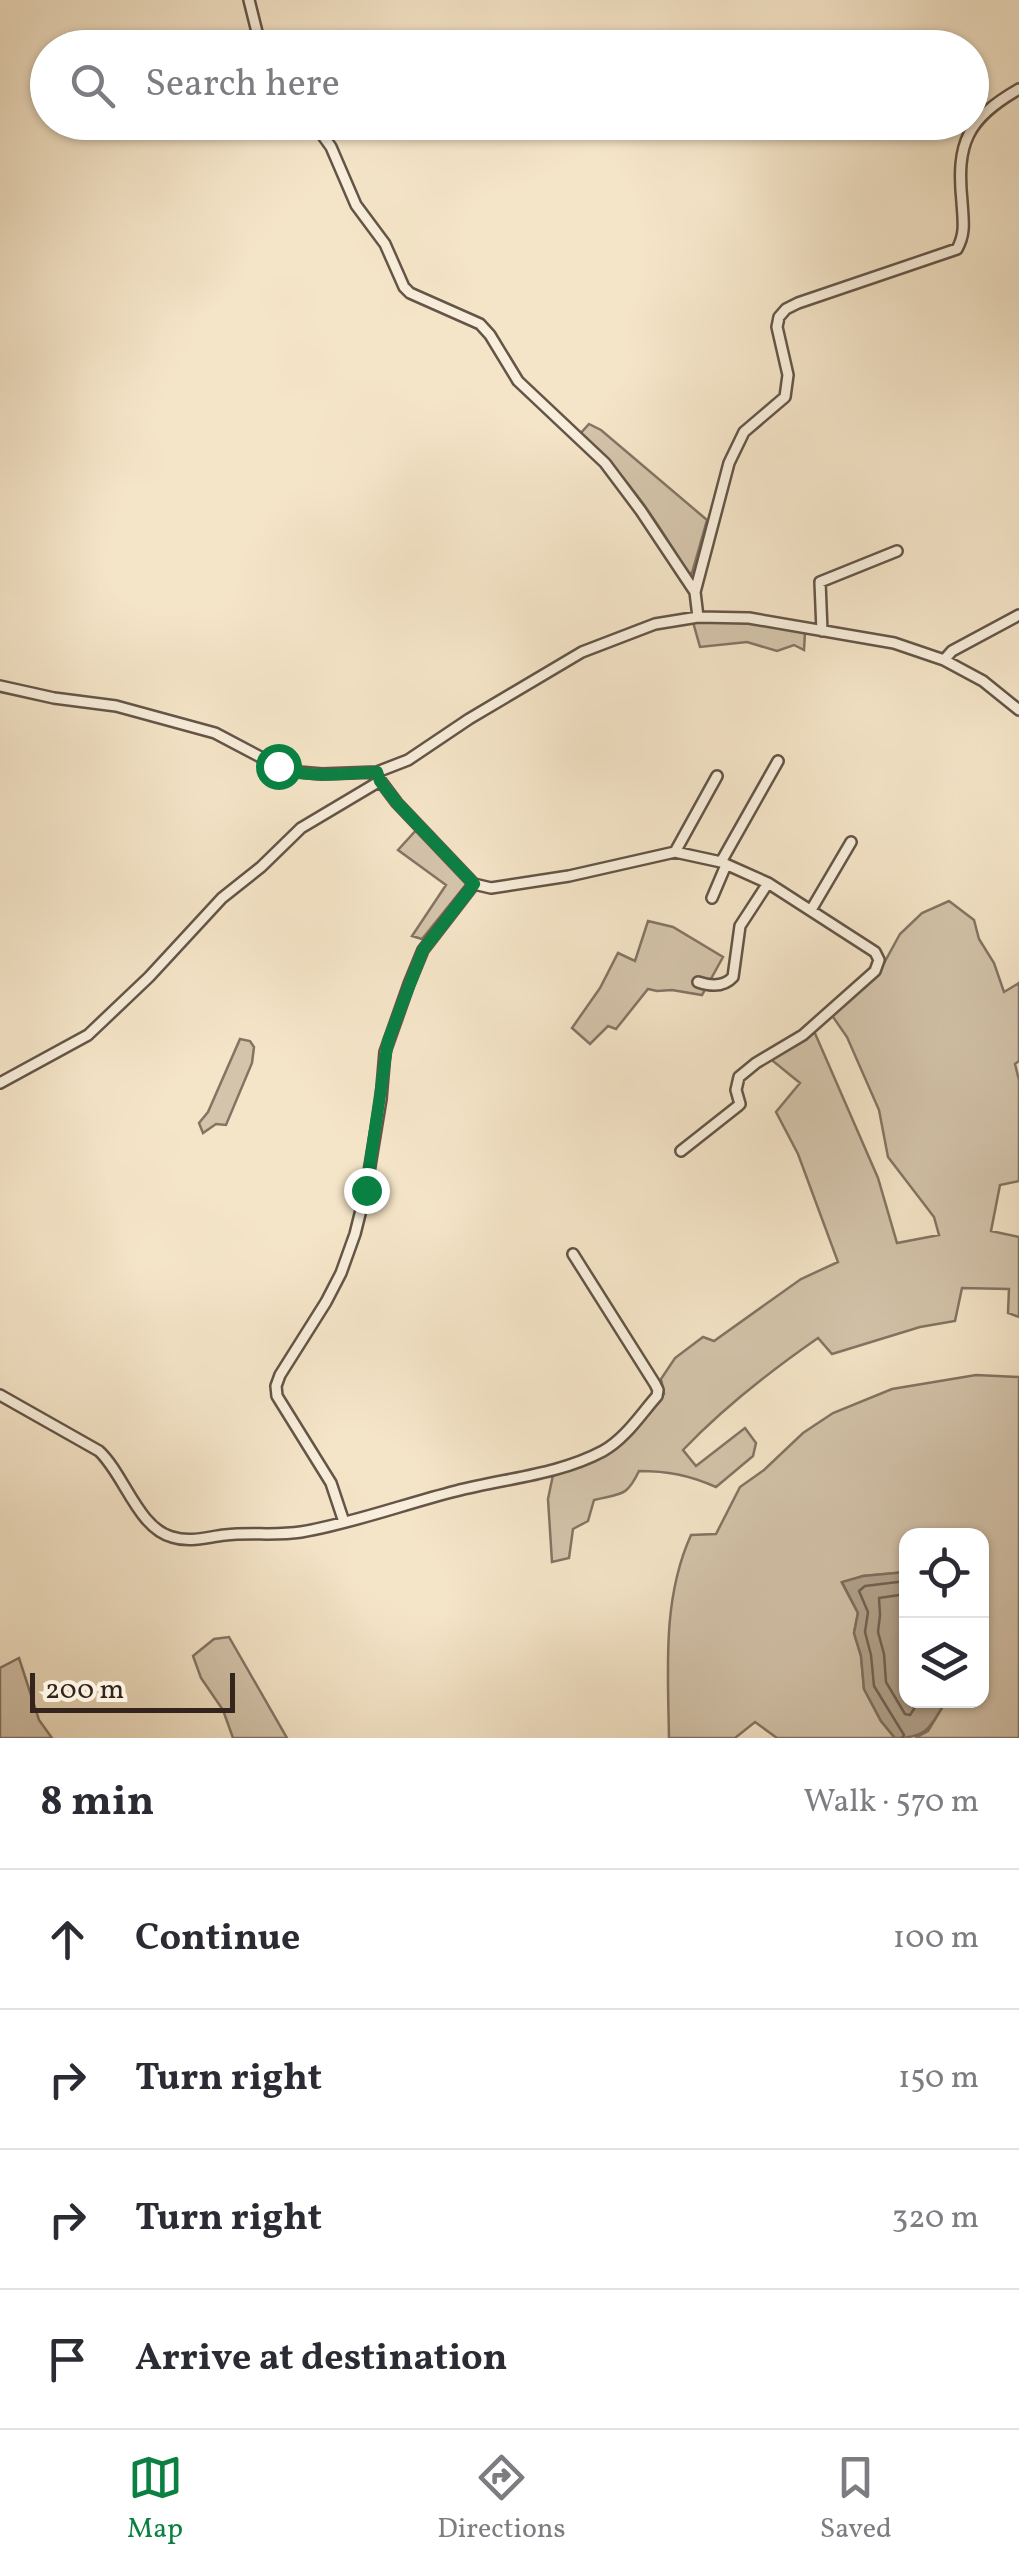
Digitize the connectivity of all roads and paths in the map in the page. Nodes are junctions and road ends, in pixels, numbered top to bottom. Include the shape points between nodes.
1 (249, 0) edge
2 (256, 30) edge
3 (1019, 89) edge
4 (989, 109) edge
5 (326, 140) edge
6 (966, 140) edge
7 (898, 551) dead end
8 (695, 592) junction
9 (1019, 615) edge
10 (698, 617) junction
11 (822, 631) junction
12 (944, 660) junction
13 (0, 686) edge
14 (1019, 710) edge
15 (778, 760) dead end
16 (378, 776) junction
17 (717, 776) dead end
18 (851, 842) dead end
19 (675, 852) junction
20 (724, 863) junction
21 (768, 883) junction
22 (474, 884) junction
23 (712, 898) dead end
24 (811, 910) junction
25 (698, 982) dead end
26 (0, 1082) edge
27 (680, 1151) dead end
28 (572, 1254) dead end
29 (0, 1394) edge
30 (344, 1522) junction

1 - 2 street
3 - 4 street
5 - 8 street via 404,287 490,334 518,381 604,463
6 - 8 street via 960,154 964,230 956,248 798,302 778,317 785,396 736,447
7 - 11 street via 820,582
8 - 10 street
9 - 12 street
10 - 11 street
10 - 16 street via 655,624 582,652
11 - 12 street
12 - 14 street
13 - 16 street via 214,732 287,771
15 - 20 street
16 - 22 street
16 - 26 street via 300,828 88,1035
17 - 19 street
18 - 24 street
19 - 20 street
19 - 22 street via 570,876 490,888
20 - 21 street
20 - 23 street
21 - 24 street
21 - 25 street via 740,926 733,977 722,984
22 - 30 street via 423,950 409,984 385,1052 355,1234 326,1302 276,1386
24 - 27 street via 875,952 878,967 803,1035 740,1077 738,1106
28 - 30 street via 655,1384 656,1396 616,1442 570,1465
29 - 30 street via 99,1451 150,1523 170,1537 297,1533

